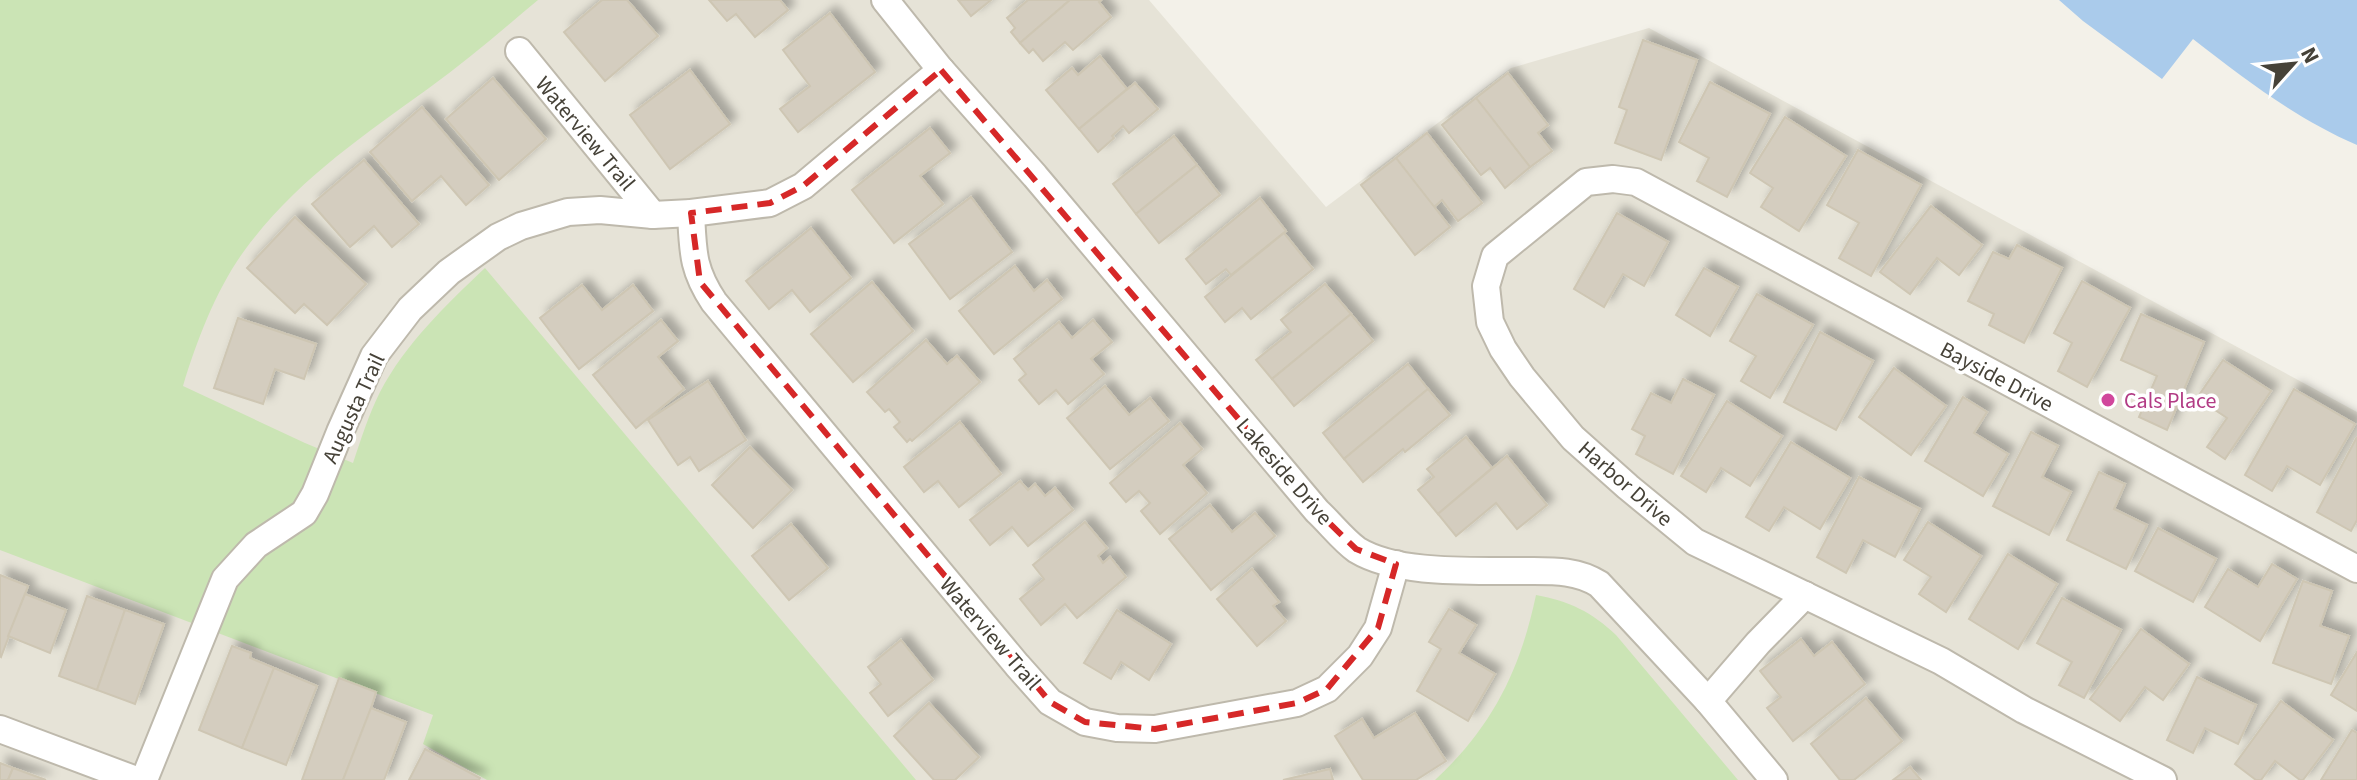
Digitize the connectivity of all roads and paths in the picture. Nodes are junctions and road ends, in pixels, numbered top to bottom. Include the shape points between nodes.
1 (885, 0) edge
2 (519, 51) dead end
3 (941, 70) junction
4 (691, 213) junction
5 (653, 215) junction
6 (1490, 322) joint
7 (1396, 564) junction
8 (2357, 569) edge
9 (1805, 595) junction
10 (1708, 701) junction
11 (0, 729) edge
12 (136, 780) edge
13 (144, 780) edge
14 (1774, 780) edge
15 (2163, 780) edge

1 - 3 street, Lakeside Drive
2 - 5 street, Waterview Trail
3 - 4 street, Augusta Trail via 803,186 770,203
3 - 7 street, Lakeside Drive via 1317,511 1356,549
4 - 5 street, Augusta Trail
4 - 7 street, Waterview Trail via 694,262 714,302 1017,665 1050,702 1085,722 1155,729 1297,703 1327,689 1360,656 1378,628
5 - 13 street, Augusta Trail via 568,212 521,226 449,272 410,309 374,356 304,513 256,545 225,579
6 - 8 street, Bayside Drive via 1486,286 1495,256 1586,182 1636,182
6 - 9 street, Harbor Drive via 1522,377 1573,438 1628,487 1695,542
7 - 10 street, Lakeside Drive via 1567,572 1590,578
9 - 10 street
9 - 15 street, Harbor Drive
10 - 14 street, Lakeside Drive
11 - 12 street

